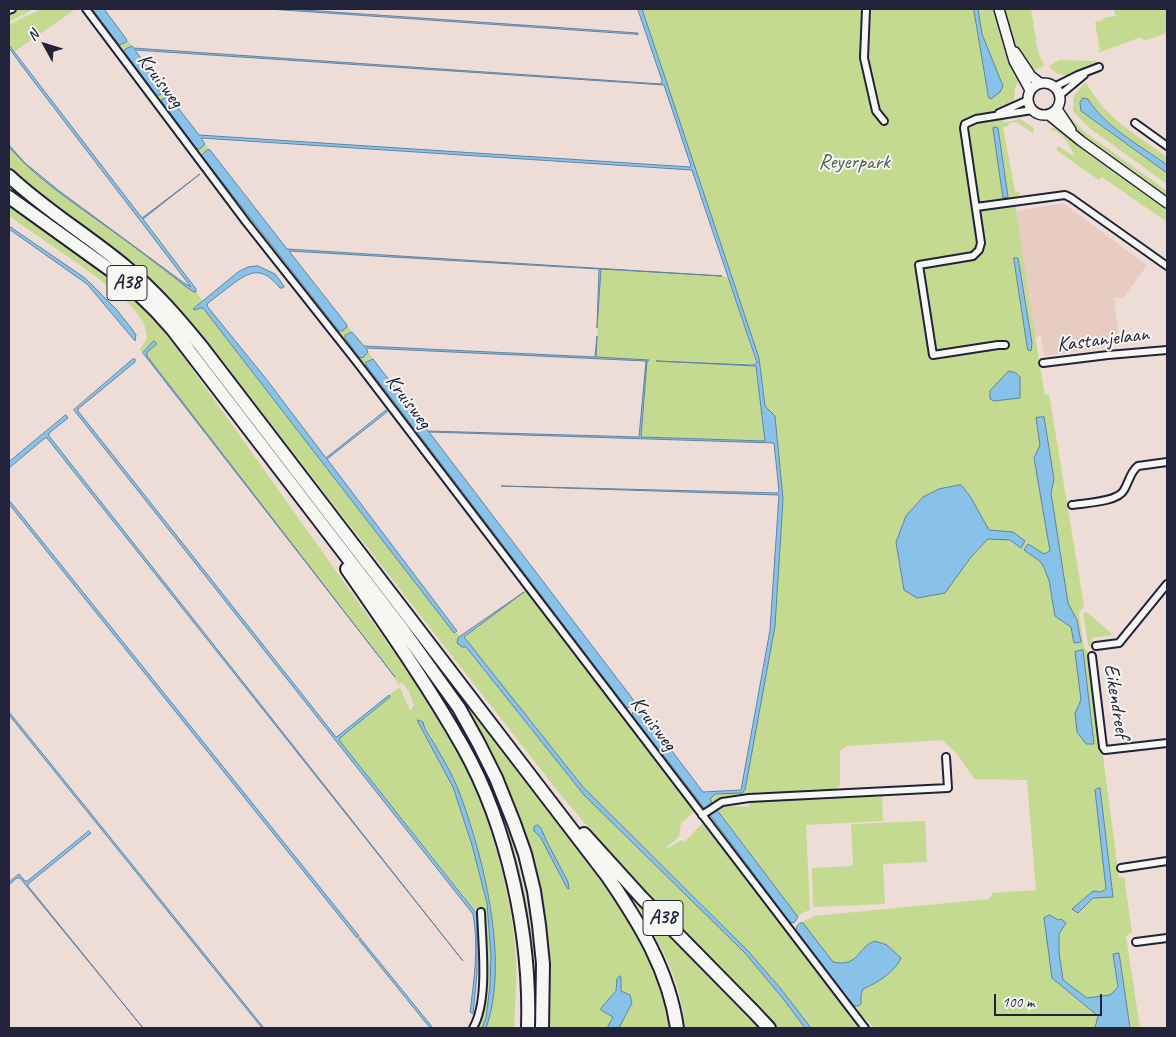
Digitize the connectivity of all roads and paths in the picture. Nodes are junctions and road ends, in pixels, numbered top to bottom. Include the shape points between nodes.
1 (86, 9) edge
2 (866, 9) edge
3 (998, 9) edge
4 (1008, 41) junction
5 (1099, 67) dead end
6 (1087, 72) junction
7 (1040, 83) junction
8 (1054, 87) junction
9 (1030, 90) junction
10 (1060, 95) junction
11 (1028, 100) junction
12 (1032, 110) junction
13 (1053, 112) junction
14 (997, 115) junction
15 (884, 121) dead end
16 (1135, 123) dead end
17 (1167, 146) edge
18 (9, 176) edge
19 (9, 197) edge
20 (1167, 203) edge
21 (976, 207) junction
22 (1167, 266) edge
23 (1005, 345) dead end
24 (1167, 350) edge
25 (1044, 363) dead end
26 (1167, 462) edge
27 (1072, 505) dead end
28 (332, 537) junction
29 (1167, 584) edge
30 (1096, 646) dead end
31 (1092, 656) dead end
32 (1167, 743) edge
33 (946, 757) dead end
34 (556, 809) junction
35 (708, 811) junction
36 (1167, 861) edge
37 (1121, 868) dead end
38 (480, 912) dead end
39 (522, 937) junction
40 (1167, 938) edge
41 (1136, 942) dead end
42 (473, 1028) edge
43 (521, 1028) edge
44 (528, 1028) edge
45 (542, 1028) edge
46 (677, 1028) edge
47 (769, 1028) edge
48 (865, 1028) edge

1 - 35 street, Kruisweg via 246,222
2 - 15 street via 864,58 876,111
3 - 4 street
4 - 7 street via 1031,76
4 - 9 street via 1014,61
5 - 6 street
6 - 8 street
6 - 10 street
7 - 8 street
7 - 9 street
8 - 10 street
9 - 11 street
10 - 13 street via 1059,105
11 - 12 street
11 - 14 street
12 - 13 street via 1040,115
12 - 14 street
13 - 20 street via 1081,141
14 - 21 street via 972,120 964,128
16 - 17 street
18 - 34 highway, A38 via 127,268 187,328
19 - 28 highway, A38 via 123,279 156,311
21 - 22 street via 1065,195
21 - 23 street via 981,243 976,254 919,265 932,355
24 - 25 street, Kastanjelaan
26 - 27 street via 1138,466 1124,492 1115,498
28 - 39 highway, A38 via 332,546 410,662 473,767 504,846 516,892
28 - 45 highway, A38 via 455,702 496,778 534,891 543,964
29 - 30 street via 1119,643
31 - 32 street, Eikendreef via 1105,750
33 - 35 street via 948,788 749,798 722,802
34 - 46 highway, A38 via 608,877 648,939 665,978
34 - 47 highway, A38 via 593,842 642,898
35 - 48 street, Kruisweg
36 - 37 street
38 - 42 street via 483,982
39 - 43 highway, A38
39 - 44 highway, A38 via 526,948
40 - 41 street

